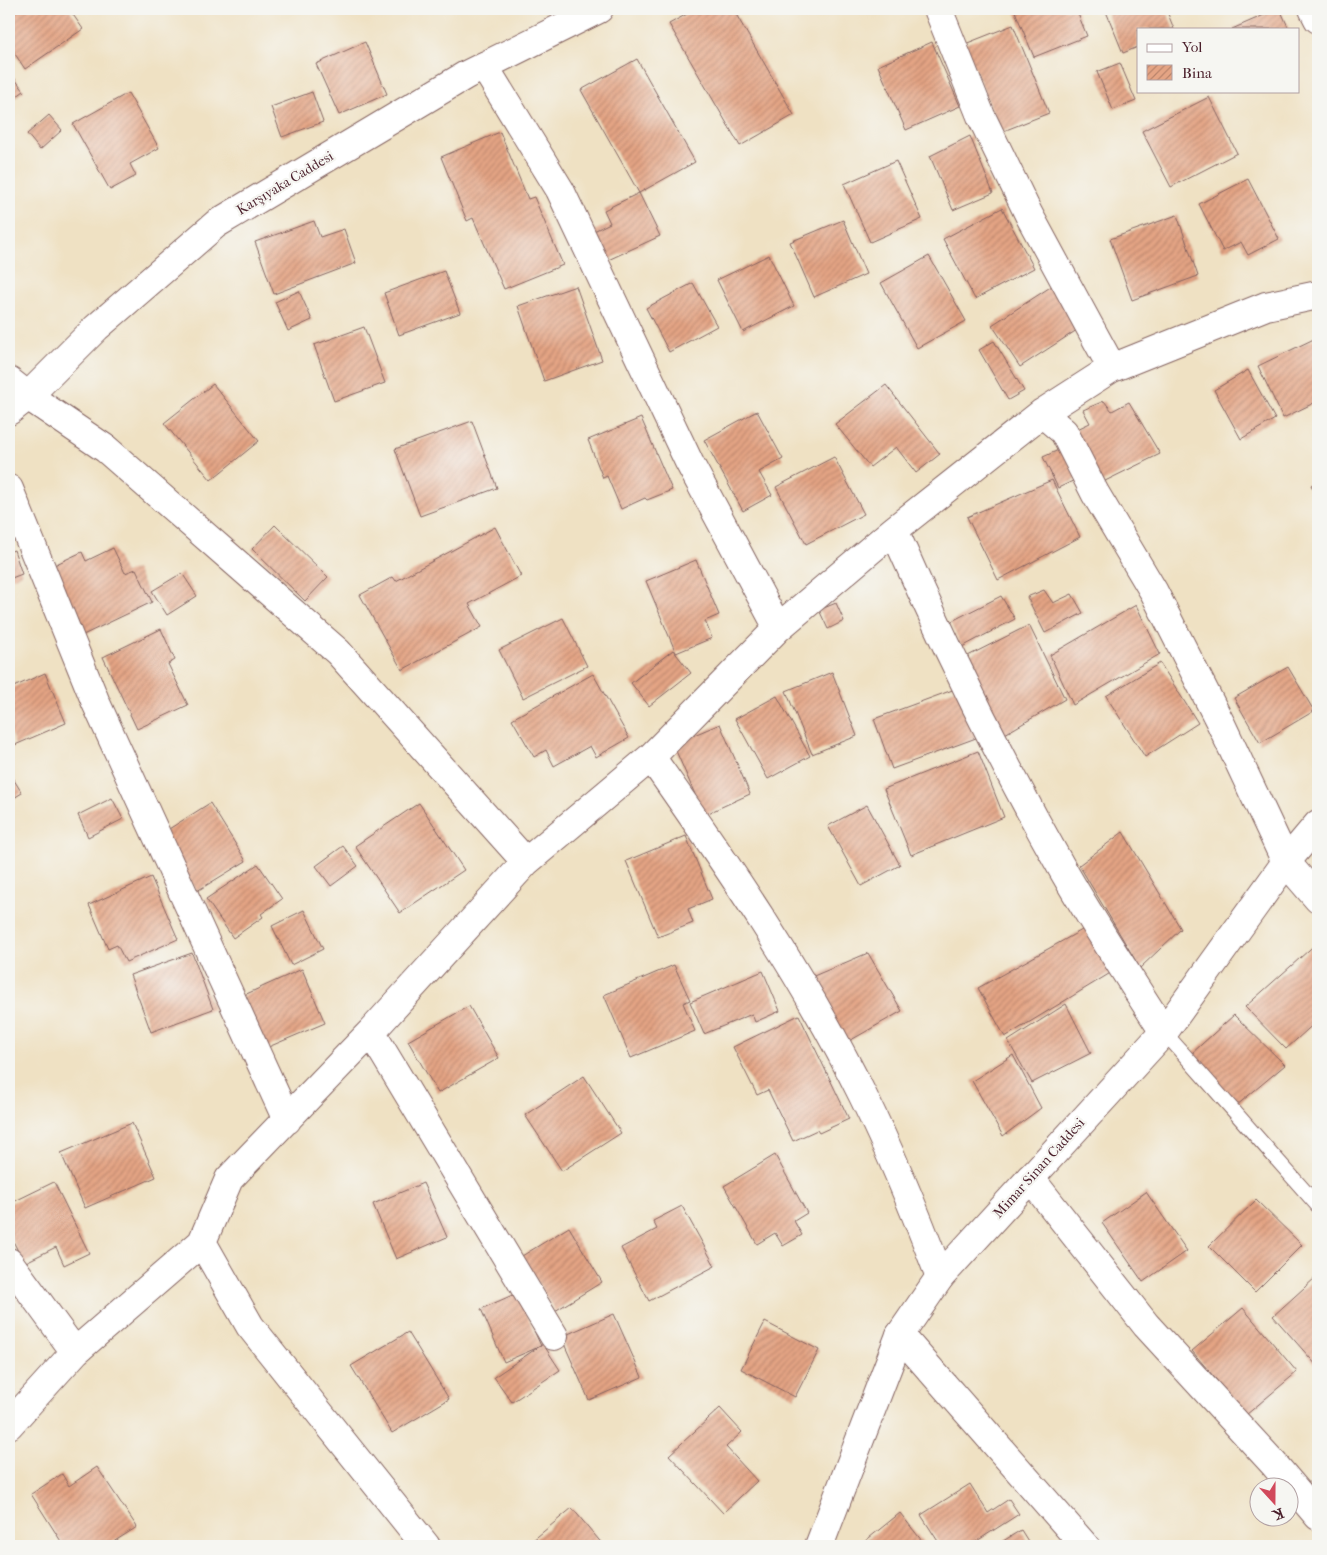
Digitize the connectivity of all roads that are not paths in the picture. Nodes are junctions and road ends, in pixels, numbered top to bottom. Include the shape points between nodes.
1 (599, 9) edge
2 (938, 9) edge
3 (1313, 9) edge
4 (1318, 19) edge
5 (484, 66) junction
6 (1318, 295) edge
7 (1112, 368) junction
8 (15, 396) edge
9 (1042, 413) junction
10 (9, 489) edge
11 (894, 530) junction
12 (778, 628) junction
13 (651, 757) junction
14 (1318, 824) edge
15 (526, 862) junction
16 (1286, 862) junction
17 (1318, 899) edge
18 (371, 1032) junction
19 (1164, 1032) junction
20 (287, 1120) junction
21 (1030, 1178) junction
22 (1318, 1206) edge
23 (202, 1242) junction
24 (9, 1262) edge
25 (940, 1277) junction
26 (900, 1335) junction
27 (554, 1336) dead end
28 (75, 1352) junction
29 (9, 1425) edge
30 (1318, 1516) edge
31 (426, 1546) edge
32 (819, 1546) edge
33 (1085, 1546) edge

1 - 5 street, Karşıyaka Caddesi
2 - 7 street via 981,116
3 - 4 street
5 - 8 street, Karşıyaka Caddesi via 216,224
5 - 12 street via 560,190 689,462
6 - 7 street via 1266,306
7 - 9 street
8 - 15 street via 106,449 338,652
9 - 11 street
9 - 16 street via 1064,432 1095,493 1154,592
10 - 20 street via 96,703
11 - 12 street
11 - 19 street via 972,698 1064,873
12 - 13 street
13 - 15 street
13 - 25 street via 722,857 802,984 863,1096 912,1204
14 - 16 street, Mimar Sinan Caddesi
15 - 18 street
16 - 17 street
16 - 19 street, Mimar Sinan Caddesi
18 - 20 street
18 - 27 street
19 - 21 street, Mimar Sinan Caddesi
19 - 22 lane
20 - 23 street via 229,1179
21 - 25 street, Mimar Sinan Caddesi
21 - 30 street via 1146,1325
23 - 28 street
23 - 31 street via 250,1326
24 - 28 street
25 - 26 street, Mimar Sinan Caddesi
26 - 32 street, Mimar Sinan Caddesi
26 - 33 street
28 - 29 street

